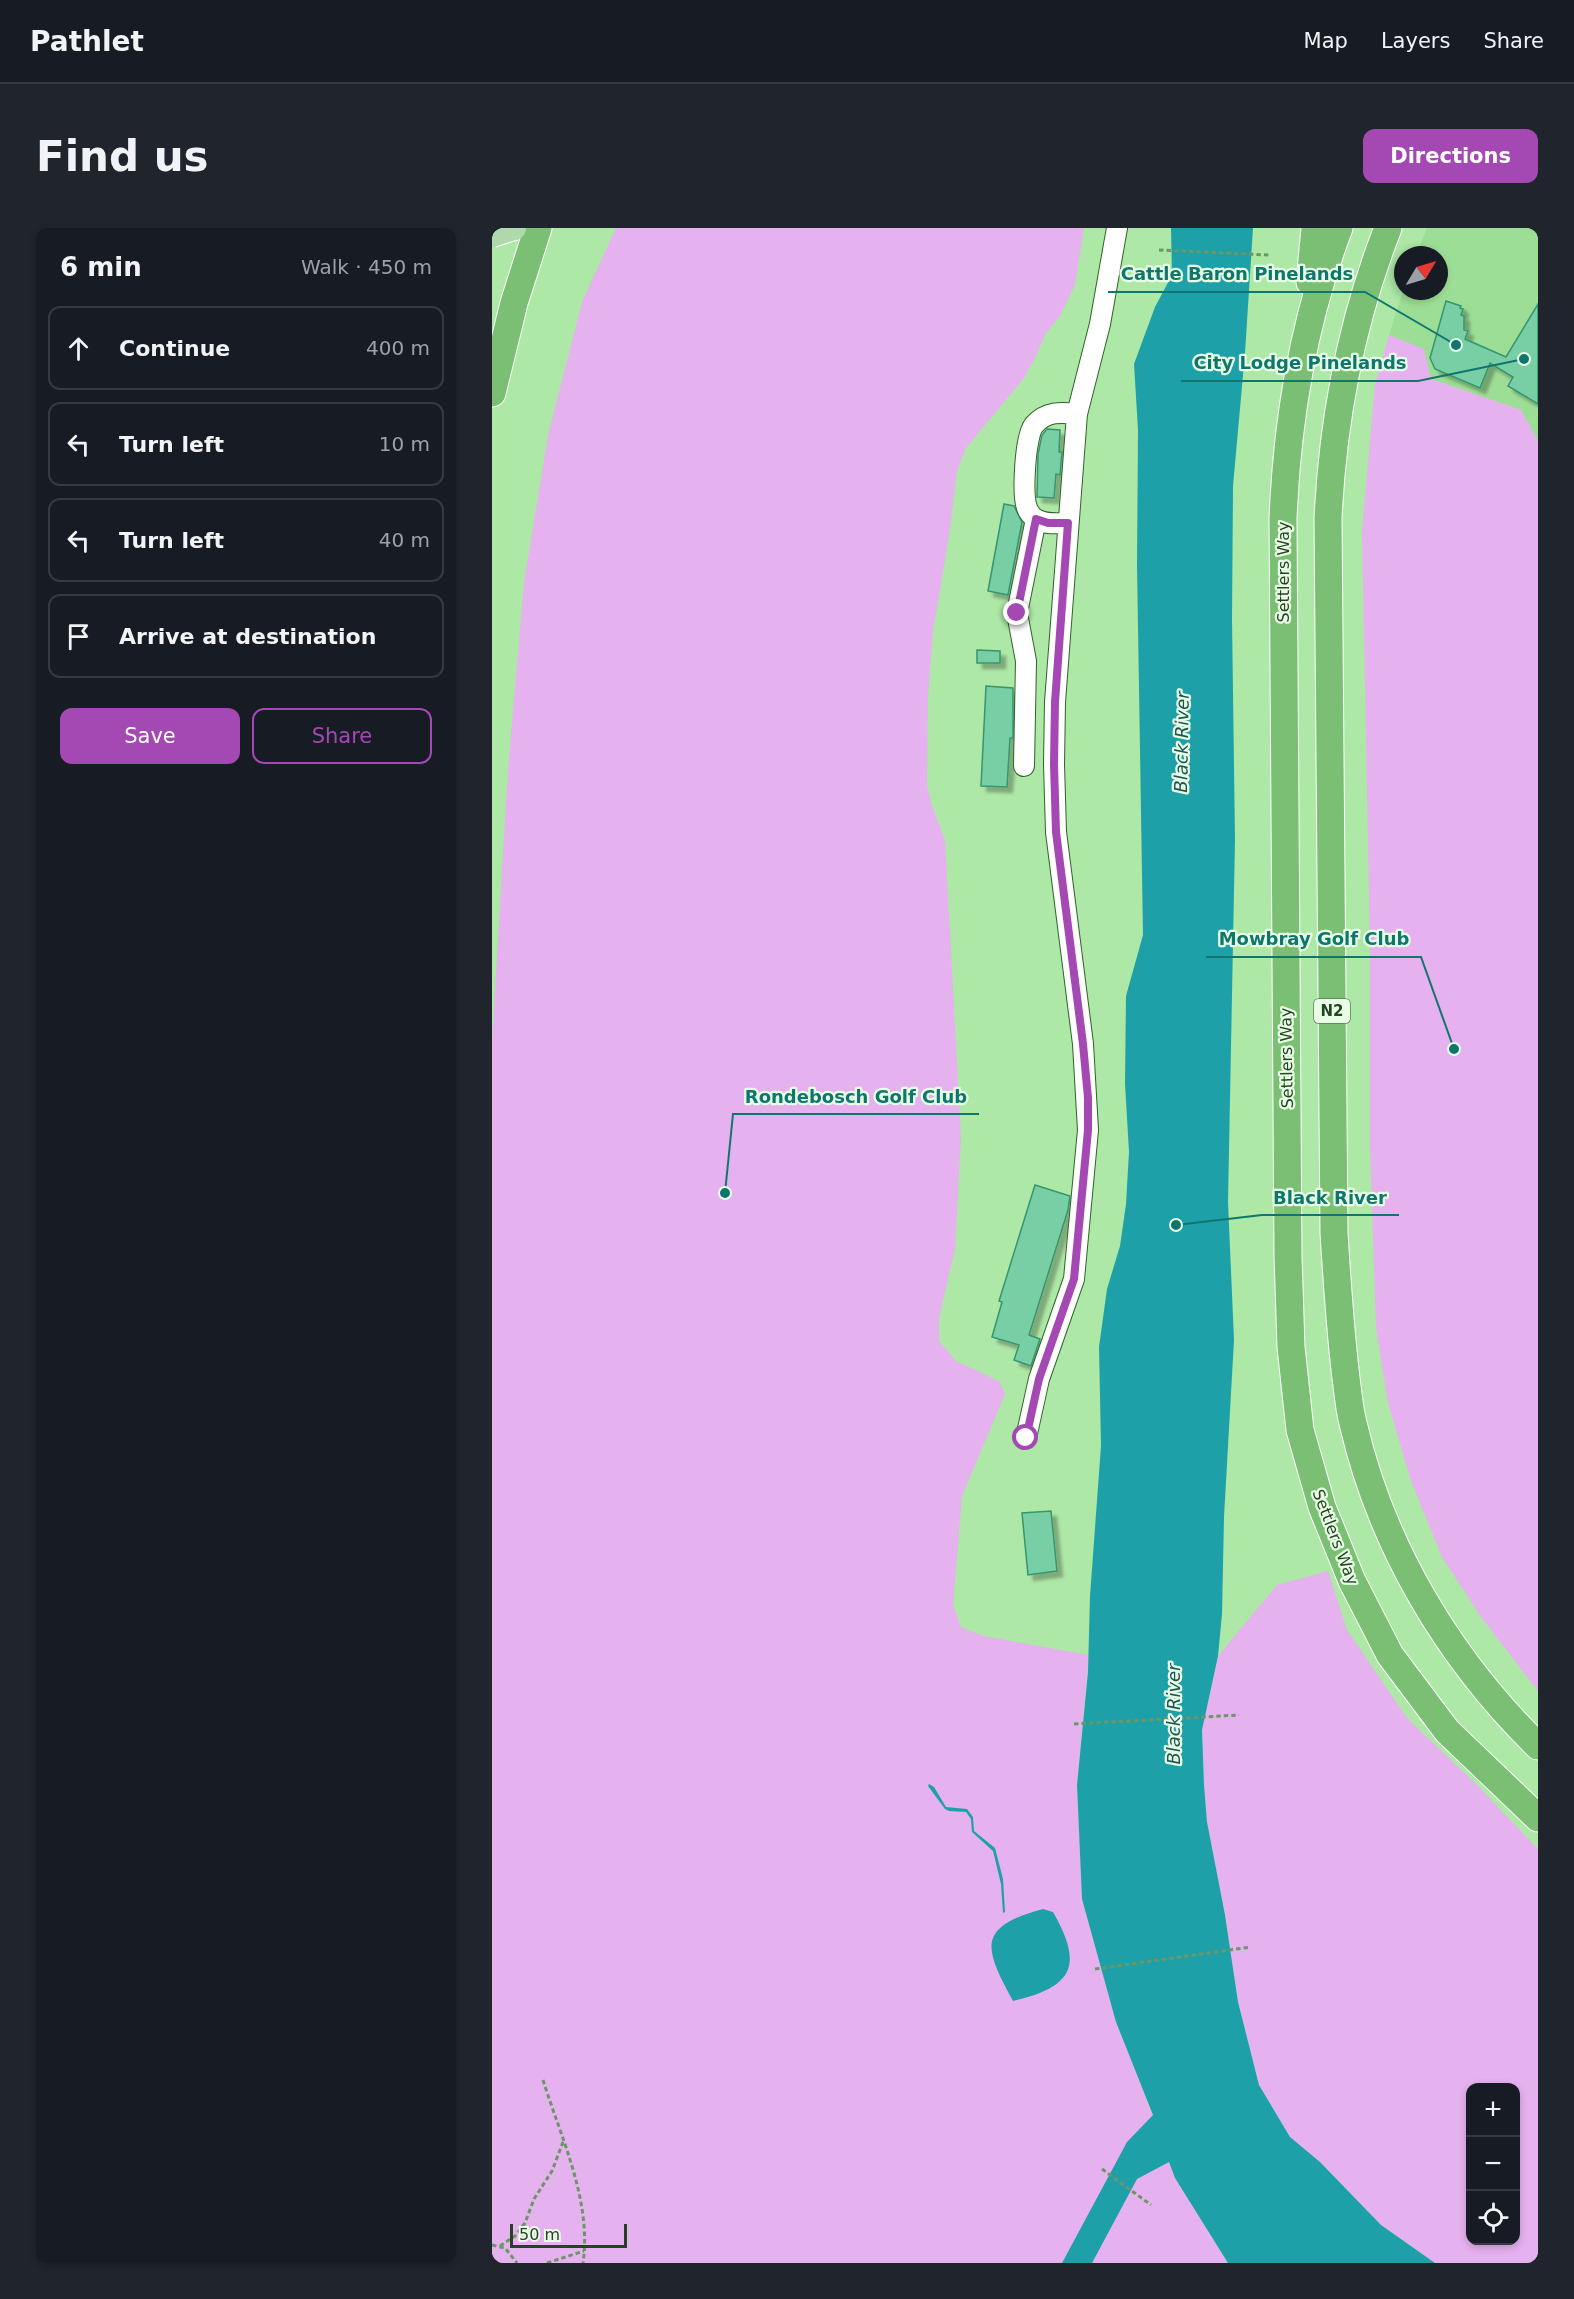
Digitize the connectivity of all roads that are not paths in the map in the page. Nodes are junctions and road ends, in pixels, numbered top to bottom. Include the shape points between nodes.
1 (496, 228) edge
2 (514, 228) edge
3 (538, 228) edge
4 (1117, 228) edge
5 (1315, 228) edge
6 (1339, 228) edge
7 (1388, 228) edge
8 (492, 235) edge
9 (492, 240) edge
10 (1309, 325) junction
11 (492, 393) edge
12 (1077, 414) junction
13 (1036, 519) junction
14 (1068, 523) junction
15 (1023, 766) dead end
16 (1026, 1438) dead end
17 (1538, 1746) edge
18 (1538, 1818) edge

1 - 9 highway
2 - 8 main road, bridge
3 - 11 highway
4 - 12 lane via 1100,324
5 - 10 highway
6 - 10 highway, Settlers Way
7 - 17 highway, N2 via 1363,297 1343,379 1334,434 1328,518 1334,1233 1340,1327 1355,1431 1370,1485 1400,1558 1466,1664
10 - 18 highway, Settlers Way via 1289,435 1283,519 1288,1256 1291,1347 1300,1430 1322,1507 1352,1581 1390,1655 1447,1731
12 - 13 lane via 1056,412 1045,416 1028,435 1025,496 1028,510
12 - 14 lane
13 - 14 lane
13 - 15 lane via 1017,613 1026,661
14 - 16 lane via 1055,702 1056,832 1083,1044 1088,1130 1074,1279 1039,1379

